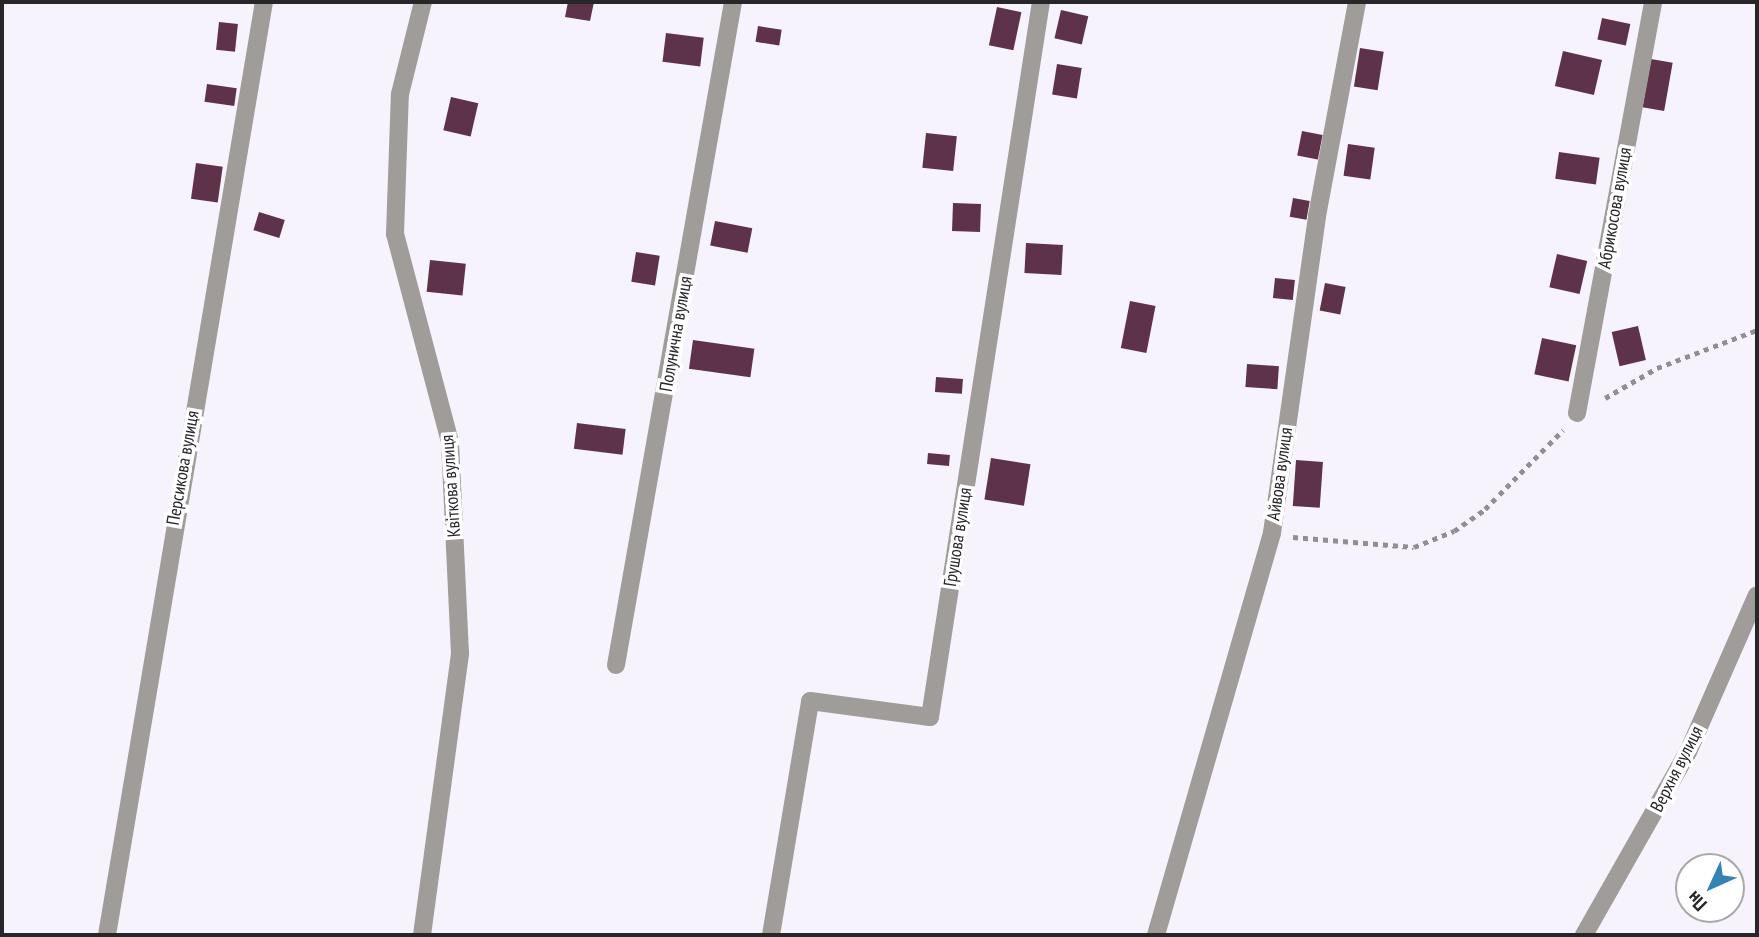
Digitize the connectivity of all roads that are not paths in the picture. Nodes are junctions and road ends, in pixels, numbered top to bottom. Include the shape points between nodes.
1 (264, 2) edge
2 (423, 2) edge
3 (733, 2) edge
4 (1041, 2) edge
5 (1357, 2) edge
6 (1653, 2) edge
7 (1577, 413) road end
8 (1757, 595) edge
9 (615, 665) dead end
10 (107, 935) edge
11 (422, 935) edge
12 (771, 935) edge
13 (1156, 935) edge
14 (1584, 935) edge

1 - 10 street, Персикова вулиця
2 - 11 street, Квіткова вулиця via 400,94 395,234 450,442 460,654
3 - 9 street, Полунична вулиця
4 - 12 street, Грушова вулиця via 930,717 810,701
5 - 13 street, Айвова вулиця via 1317,216 1272,533
6 - 7 street, Абрикосова вулиця
8 - 14 street, Верхня вулиця via 1688,752

